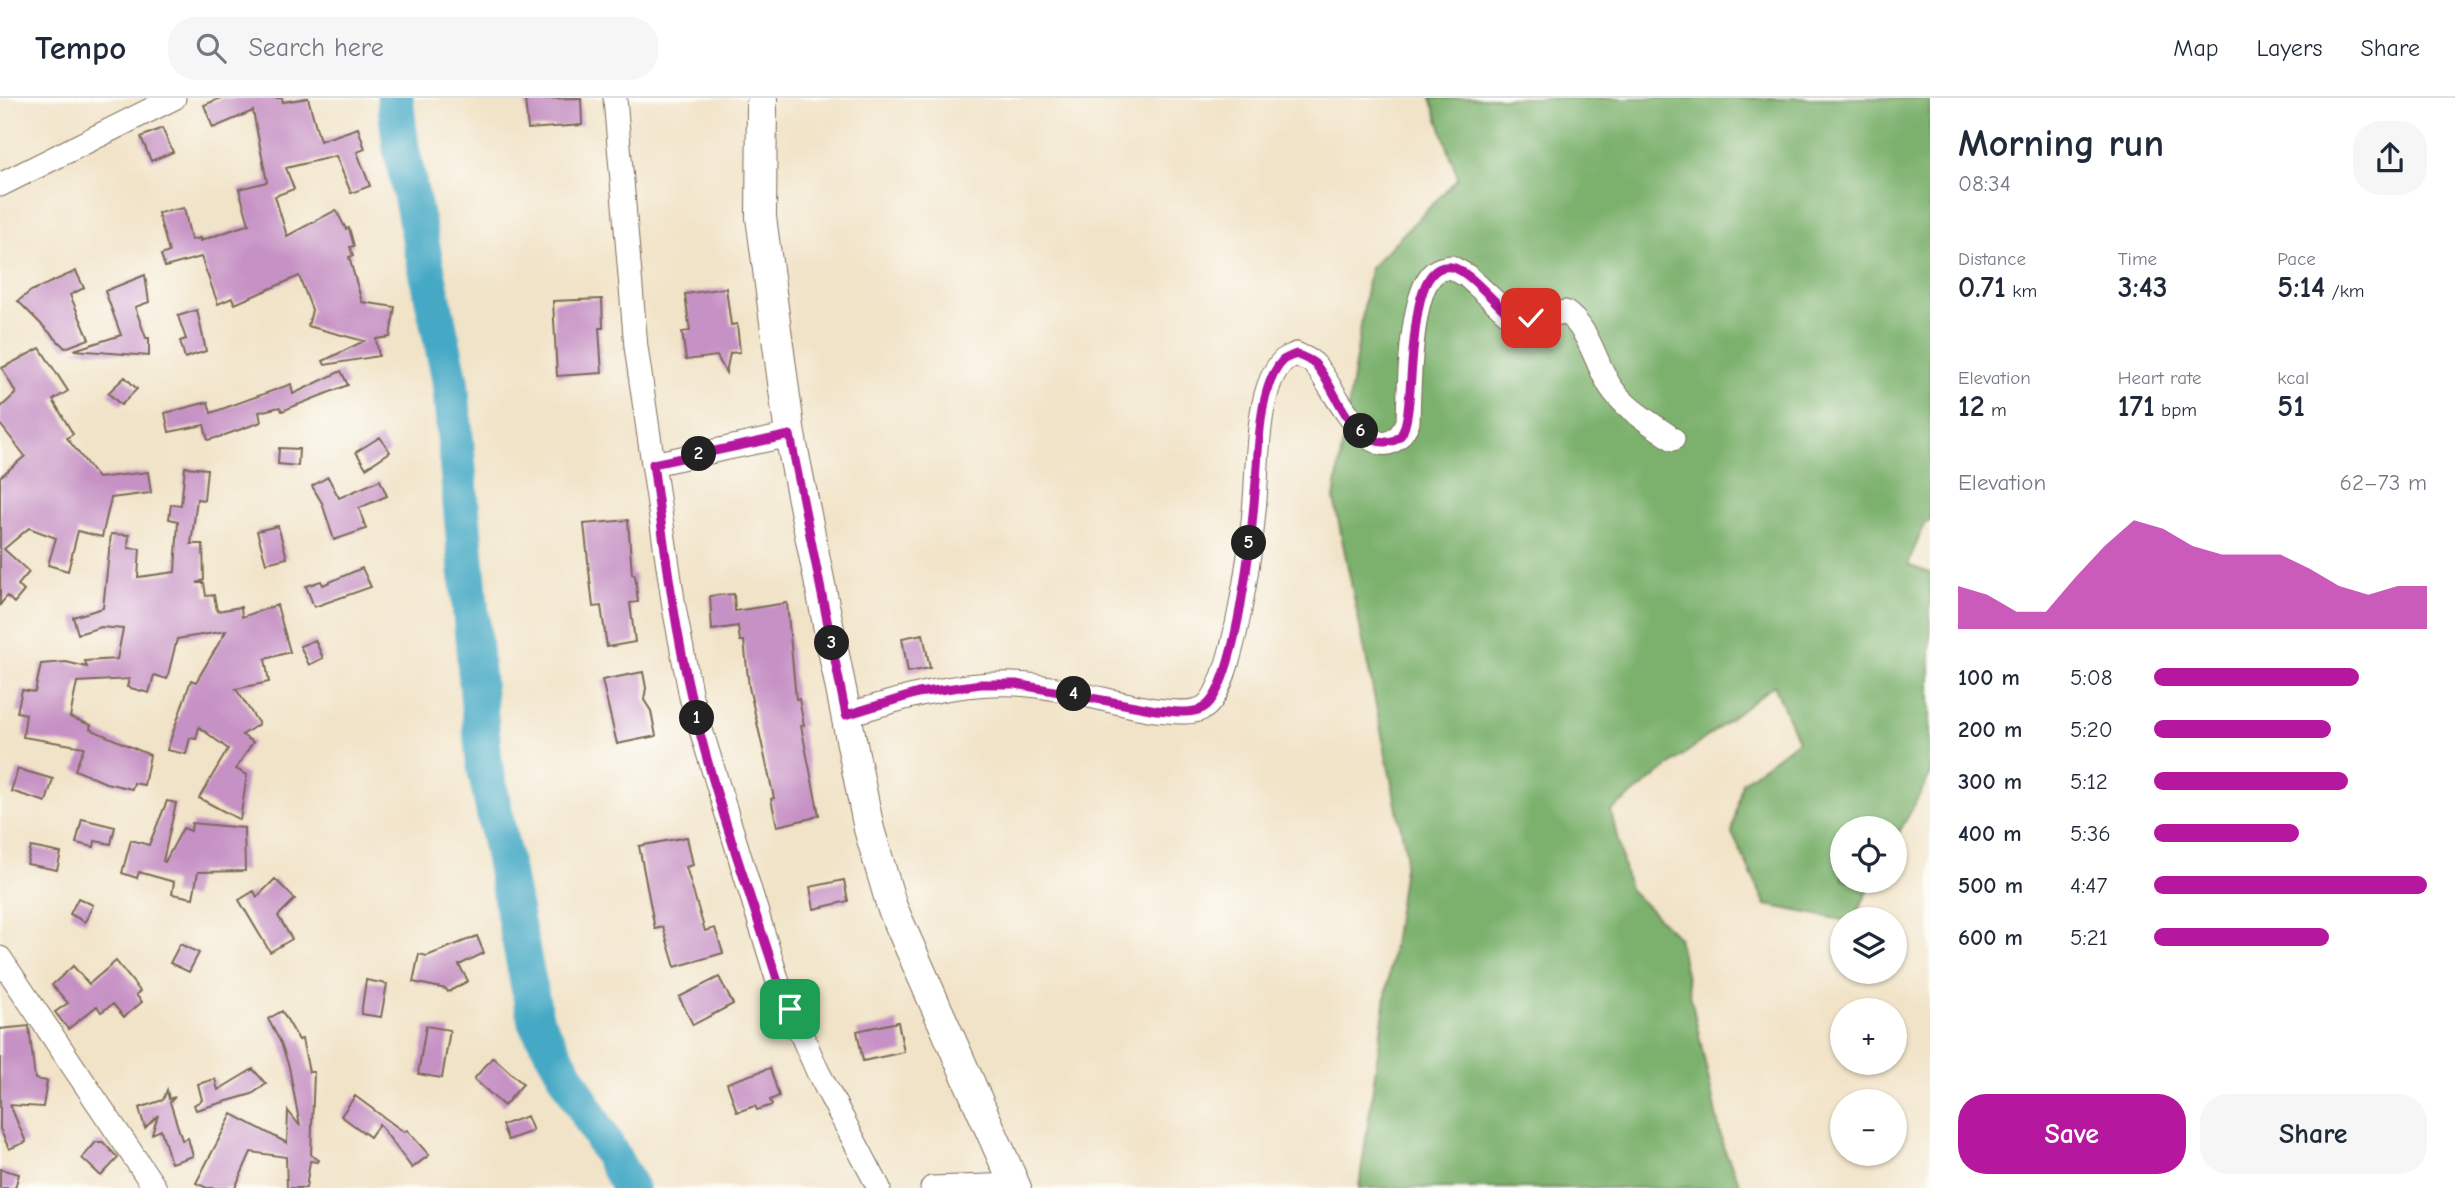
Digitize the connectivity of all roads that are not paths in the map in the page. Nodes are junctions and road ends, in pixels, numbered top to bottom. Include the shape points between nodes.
1 (174, 98) edge
2 (615, 98) edge
3 (762, 98) edge
4 (0, 185) edge
5 (790, 435) junction
6 (1673, 439) dead end
7 (653, 464) junction
8 (846, 715) junction
9 (0, 958) edge
10 (1016, 1187) edge
11 (155, 1188) edge
12 (879, 1188) edge
13 (932, 1188) edge

1 - 4 street
2 - 7 street via 636,347
3 - 5 street via 761,217
5 - 7 street
5 - 8 street
6 - 8 street via 1610,386 1578,321 1565,312 1516,321 1467,276 1451,267 1440,269 1430,276 1418,310 1408,422 1401,437 1389,443 1372,439 1358,429 1314,363 1296,354 1283,361 1264,406 1254,510 1230,658 1219,692 1203,708 1156,710 1016,684 981,684 918,693
7 - 12 street via 680,643 713,777 778,982 818,1072
8 - 10 street via 869,829 892,907
9 - 11 street
10 - 13 street

